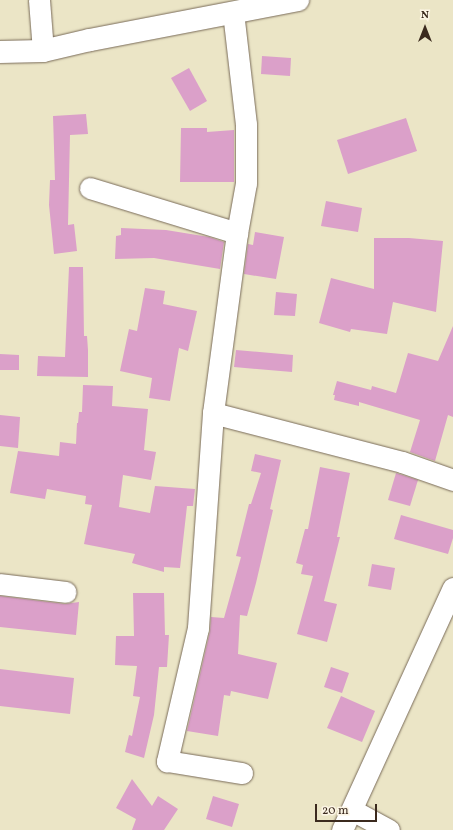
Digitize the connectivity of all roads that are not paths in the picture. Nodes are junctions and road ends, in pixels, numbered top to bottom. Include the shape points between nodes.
1 (38, 0) edge
2 (298, 0) edge
3 (233, 12) junction
4 (43, 51) junction
5 (0, 52) edge
6 (90, 188) dead end
7 (237, 233) junction
8 (213, 413) junction
9 (453, 480) edge
10 (0, 584) edge
11 (66, 592) dead end
12 (452, 596) edge
13 (242, 773) dead end
14 (352, 810) junction
15 (342, 830) edge
16 (389, 830) edge

1 - 4 street
2 - 3 street
3 - 4 street
3 - 7 street via 246,124 246,183
4 - 5 street
6 - 7 street
7 - 8 street
8 - 9 street via 387,457
8 - 13 street via 198,628 167,761
10 - 11 street
12 - 14 street
14 - 15 street
14 - 16 street

